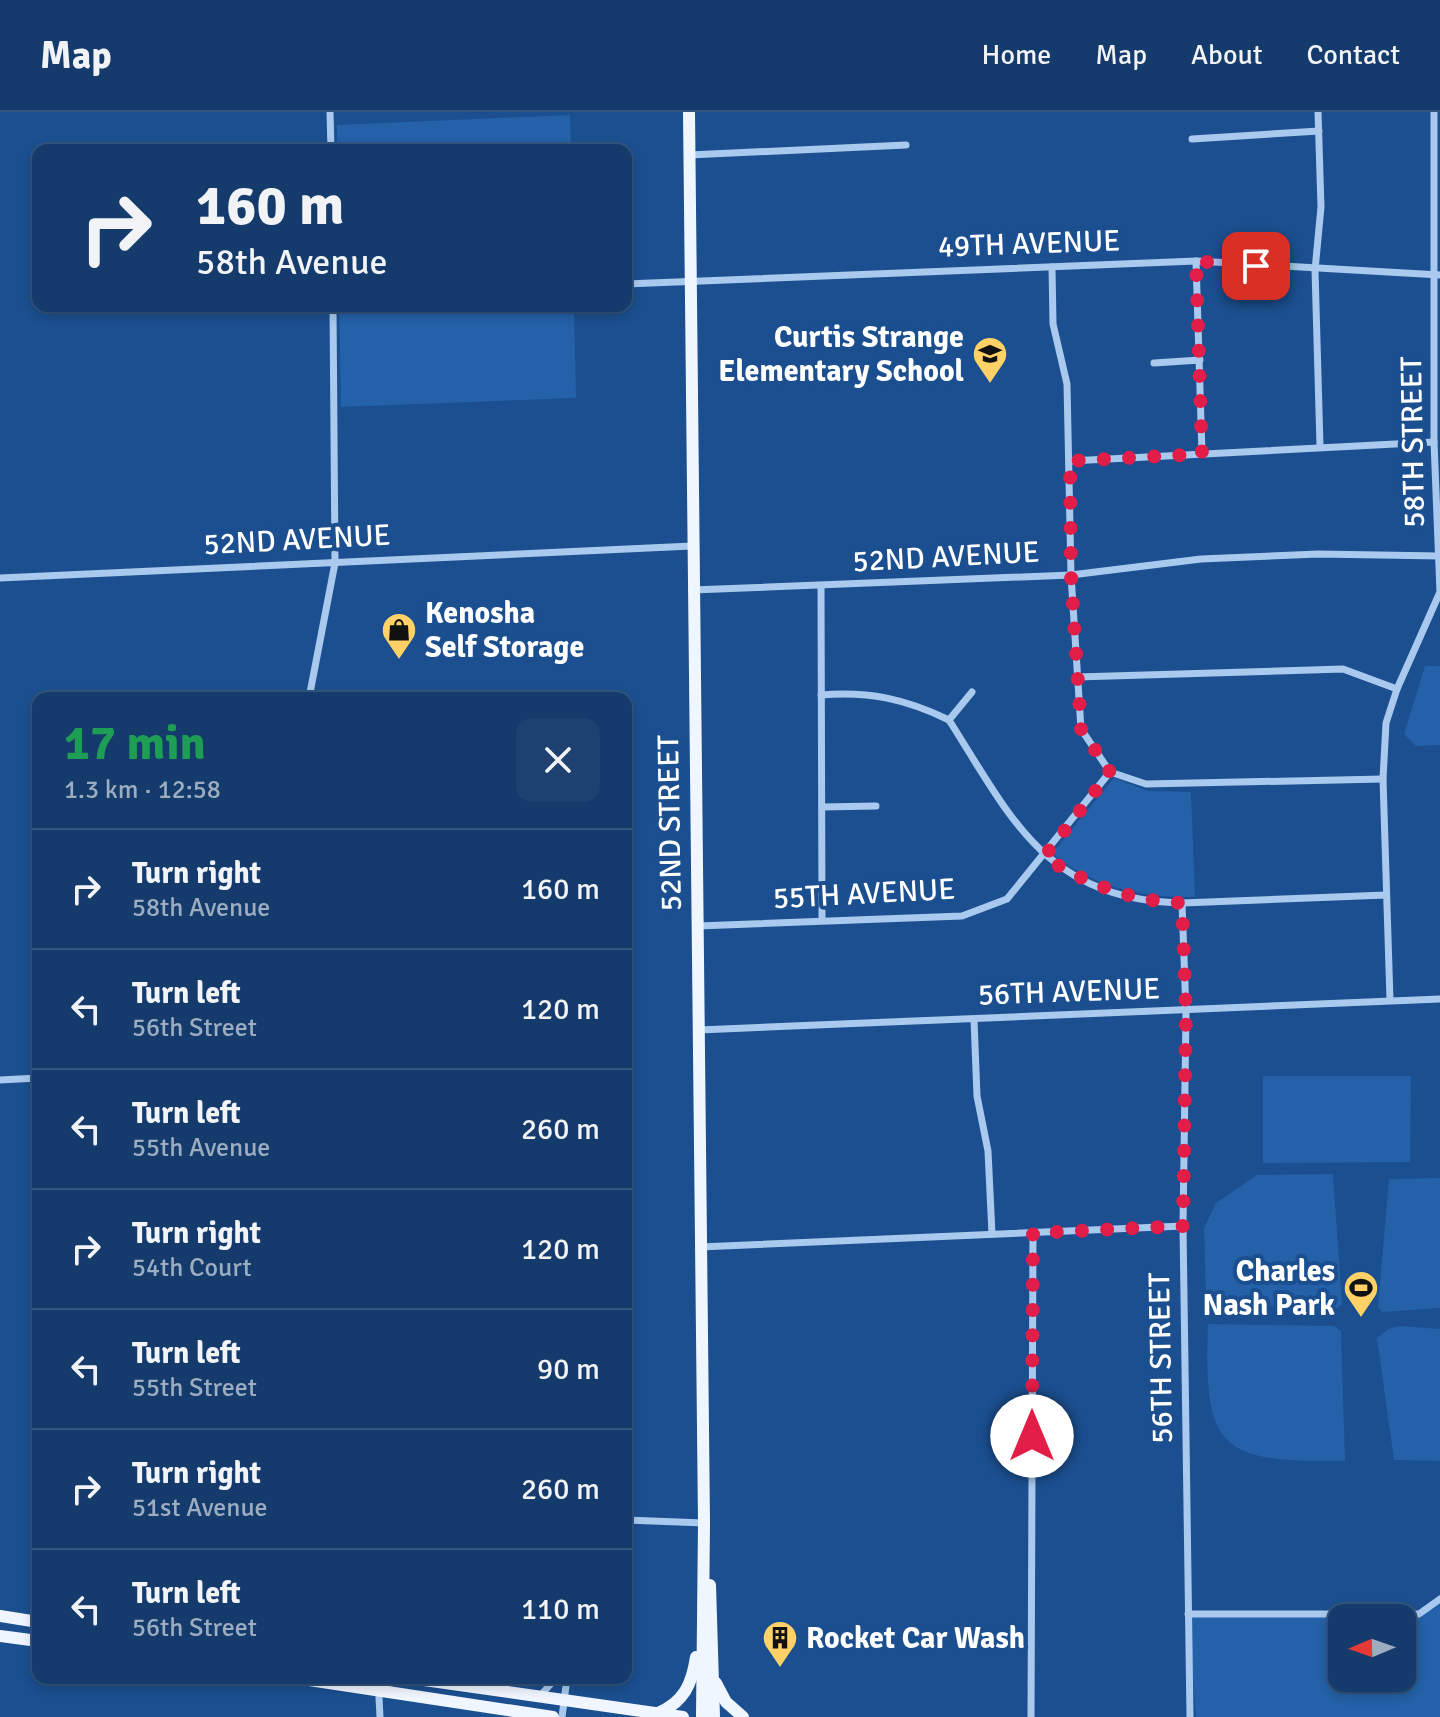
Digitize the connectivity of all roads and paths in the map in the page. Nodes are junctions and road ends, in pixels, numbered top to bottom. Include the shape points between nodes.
1 (689, 112) edge
2 (1318, 112) edge
3 (1434, 112) edge
4 (330, 116) edge
5 (1319, 131) junction
6 (1192, 139) dead end
7 (331, 144) edge
8 (906, 145) dead end
9 (689, 155) junction
10 (1196, 261) junction
11 (1052, 267) junction
12 (1315, 270) junction
13 (1437, 275) edge
14 (691, 282) junction
15 (632, 284) edge
16 (333, 312) edge
17 (1200, 360) junction
18 (1154, 363) dead end
19 (1434, 442) junction
20 (1320, 446) junction
21 (1202, 454) junction
22 (1070, 461) junction
23 (692, 546) junction
24 (1440, 556) edge
25 (335, 563) junction
26 (1071, 575) junction
27 (0, 578) edge
28 (821, 586) junction
29 (692, 590) junction
30 (1077, 677) junction
31 (1397, 689) junction
32 (310, 692) edge
33 (972, 692) dead end
34 (821, 695) junction
35 (949, 720) junction
36 (1110, 772) junction
37 (1383, 779) junction
38 (876, 806) dead end
39 (822, 807) junction
40 (1044, 857) junction
41 (1386, 895) junction
42 (1182, 903) junction
43 (822, 920) junction
44 (698, 926) junction
45 (1440, 999) edge
46 (1390, 1000) junction
47 (1186, 1012) junction
48 (974, 1020) junction
49 (699, 1030) junction
50 (32, 1078) edge
51 (0, 1080) edge
52 (1183, 1226) junction
53 (1033, 1233) junction
54 (992, 1234) junction
55 (700, 1247) junction
56 (632, 1521) edge
57 (704, 1529) junction
58 (1440, 1599) edge
59 (703, 1606) junction
60 (1188, 1614) junction
61 (0, 1616) edge
62 (32, 1621) edge
63 (0, 1636) edge
64 (32, 1640) edge
65 (714, 1678) junction
66 (379, 1684) edge
67 (453, 1684) edge
68 (551, 1684) edge
69 (566, 1684) edge
70 (540, 1696) junction
71 (564, 1699) junction
72 (658, 1713) junction
73 (380, 1717) edge
74 (553, 1717) edge
75 (562, 1717) edge
76 (683, 1717) edge
77 (702, 1717) edge
78 (714, 1717) edge
79 (743, 1717) edge
80 (1031, 1717) edge
81 (1190, 1717) edge

1 - 9 main road, 52ND STREET
2 - 5 street
3 - 13 street, 58TH STREET
4 - 7 street
5 - 6 street
5 - 12 street via 1321,207
8 - 9 street
9 - 14 main road, 52ND STREET
10 - 11 street, 49TH AVENUE
10 - 12 street, 49TH AVENUE
10 - 17 street
11 - 14 street, 49TH AVENUE
11 - 22 street via 1053,324 1067,384
12 - 13 street, 49TH AVENUE
12 - 20 street
13 - 19 street, 58TH STREET
14 - 15 street, 49TH AVENUE
14 - 23 main road, 52ND STREET
16 - 25 street
17 - 18 street
17 - 21 street
19 - 20 street
19 - 24 street, 58TH STREET
20 - 21 street
21 - 22 street
22 - 26 street
23 - 25 street, 52ND AVENUE
23 - 29 main road, 52ND STREET
24 - 26 street, 52ND AVENUE via 1201,559
24 - 31 street, 58TH STREET via 1436,603
25 - 27 street, 52ND AVENUE
25 - 32 street
26 - 28 street, 52ND AVENUE
26 - 30 street
28 - 29 street, 52ND AVENUE
28 - 34 street
29 - 44 main road, 52ND STREET
30 - 31 street via 1343,669
30 - 36 street via 1081,729
31 - 37 street, 58TH STREET via 1386,723
33 - 35 street
34 - 35 street via 858,692 901,700
34 - 39 street
35 - 40 street via 1002,807
36 - 37 street via 1146,784
36 - 40 street, 55TH AVENUE
37 - 41 street, 58TH STREET
38 - 39 street
39 - 43 street
40 - 42 street via 1101,888
40 - 43 street, 55TH AVENUE via 1007,899 962,916
41 - 42 street
41 - 46 street, 58TH STREET
42 - 47 street, 56TH STREET
43 - 44 street, 55TH AVENUE
44 - 49 main road, 52ND STREET
45 - 46 street, 56TH AVENUE
46 - 47 street, 56TH AVENUE
47 - 48 street, 56TH AVENUE
47 - 52 street, 56TH STREET
48 - 49 street, 56TH AVENUE
48 - 54 street
49 - 55 main road, 52ND STREET
50 - 51 street
52 - 53 street
52 - 60 street, 56TH STREET
53 - 54 street
53 - 80 street
54 - 55 street
55 - 57 main road, 52ND STREET
56 - 57 street
57 - 59 main road, 52ND STREET
57 - 65 main road, 52ND STREET
58 - 60 street via 1419,1614
59 - 72 main road via 693,1679 680,1700
59 - 77 main road, 52ND STREET
60 - 81 street, 56TH STREET
61 - 62 main road
63 - 64 main road
65 - 78 main road, 52ND STREET
65 - 79 main road via 726,1702
66 - 73 street
66 - 74 main road
67 - 70 main road
68 - 70 street
69 - 71 street
70 - 71 main road
71 - 72 main road
71 - 75 street
72 - 76 main road

